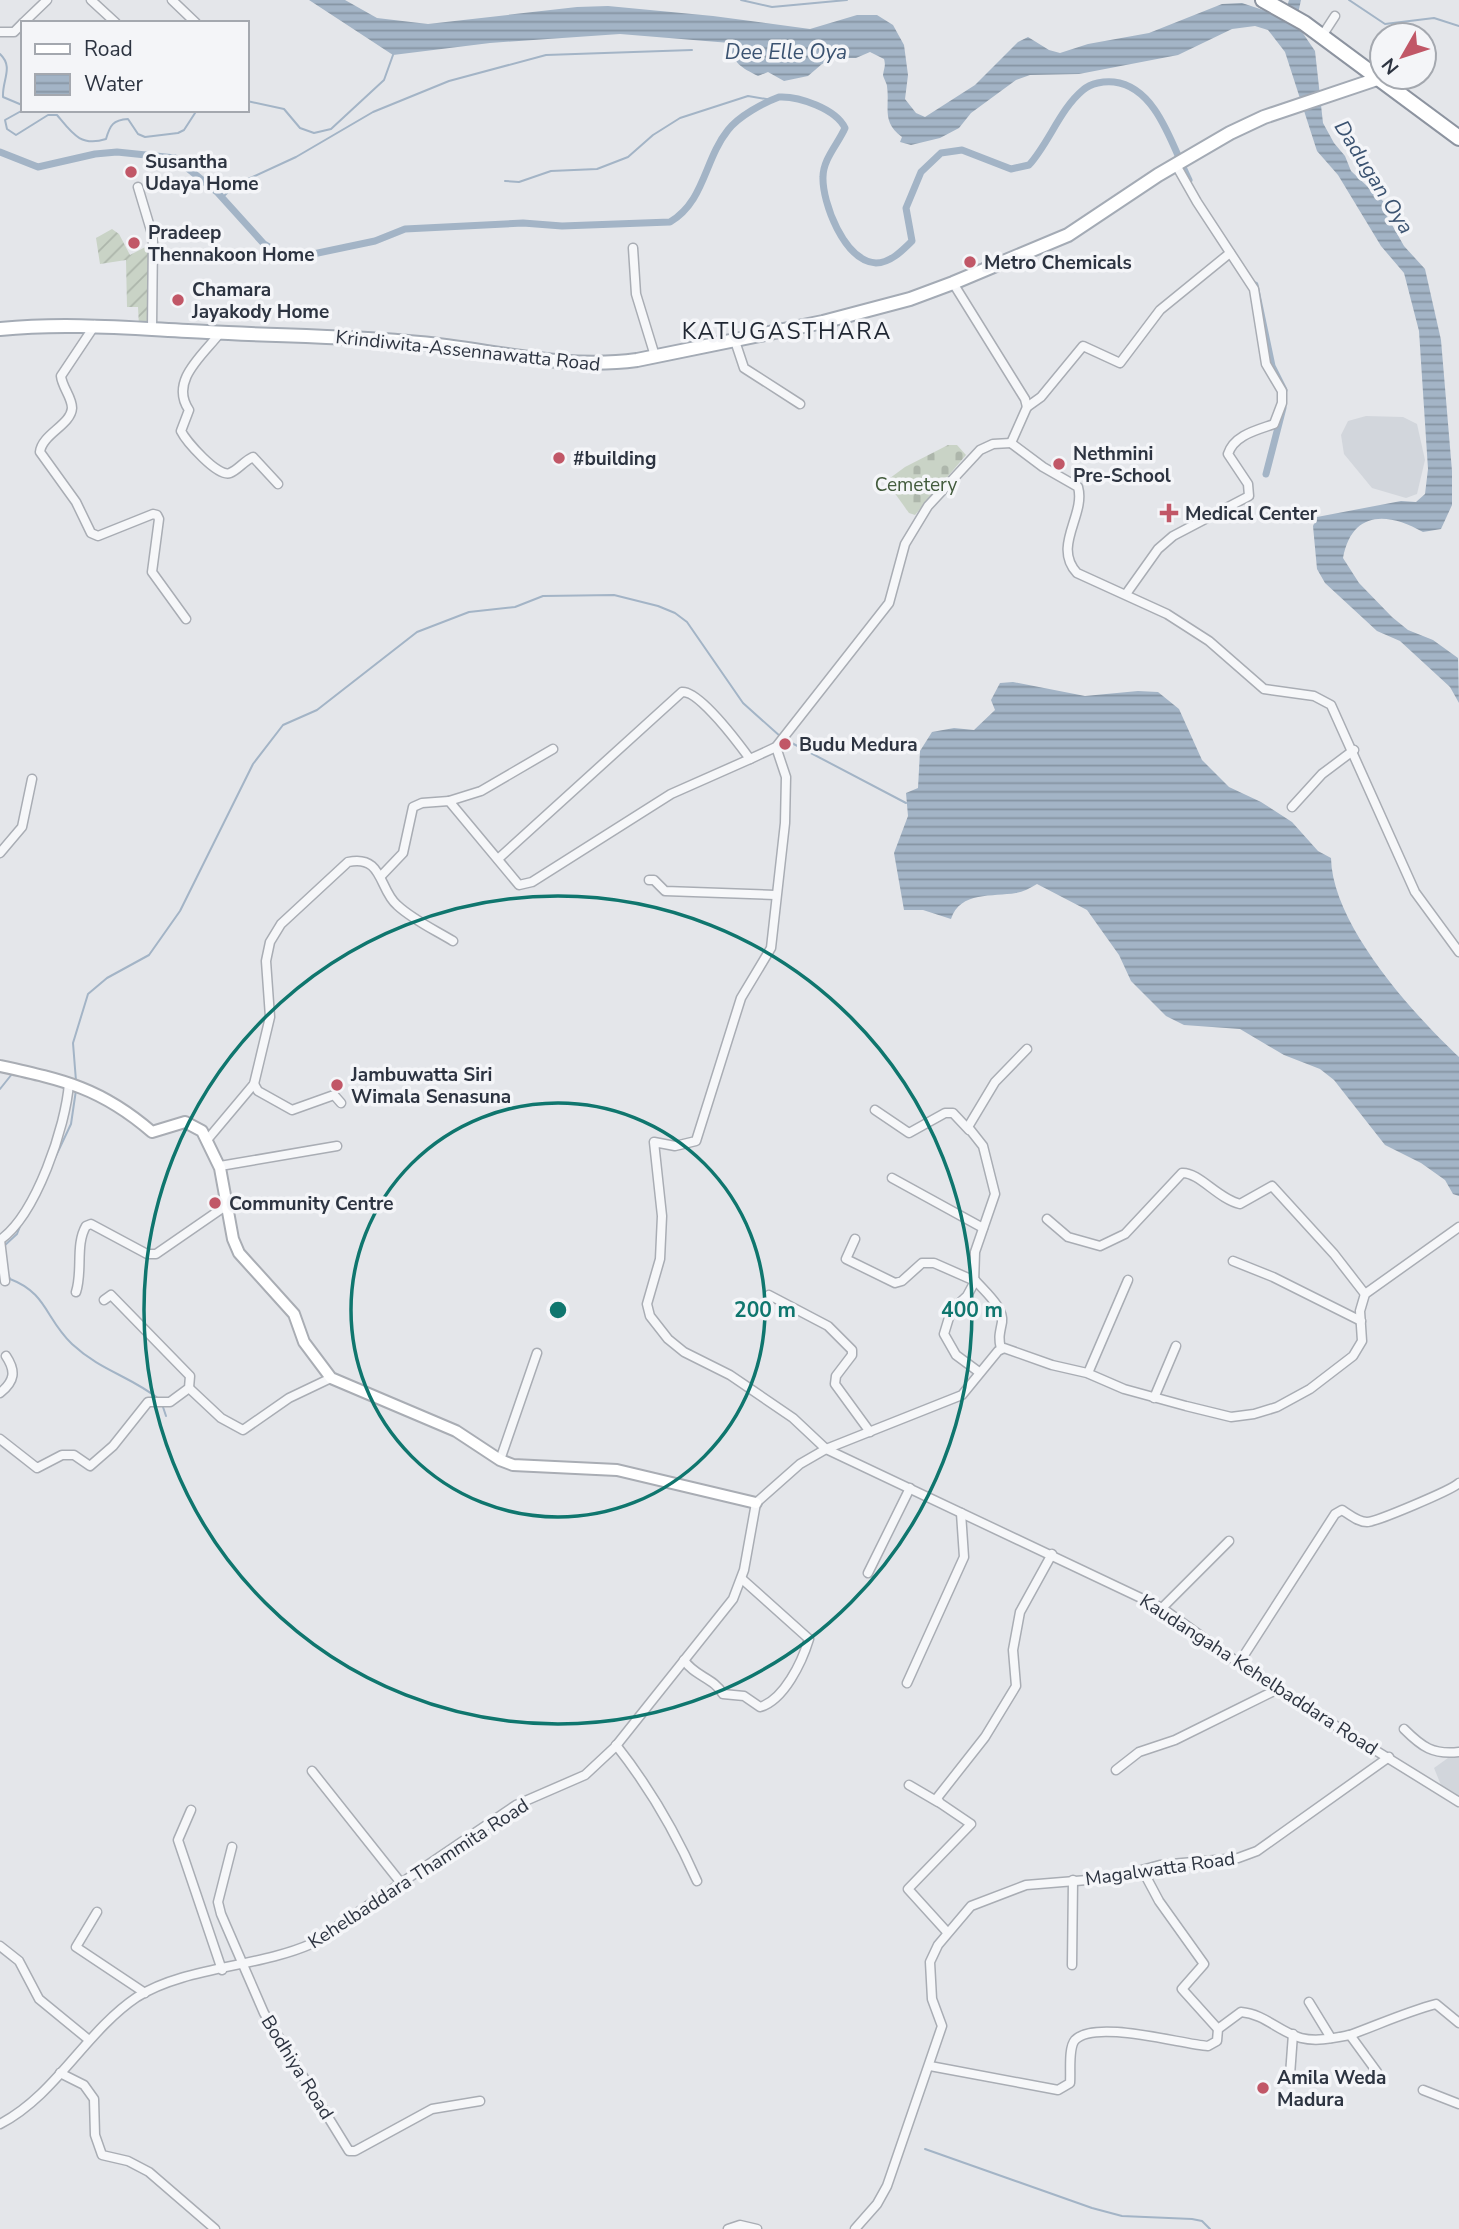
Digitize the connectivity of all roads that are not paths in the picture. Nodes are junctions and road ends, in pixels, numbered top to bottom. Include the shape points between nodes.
1 (47, 0) edge
2 (92, 0) edge
3 (172, 0) edge
4 (1263, 0) edge
5 (1335, 16) dead end
6 (25, 21) edge
7 (114, 21) edge
8 (194, 21) edge
9 (21, 25) edge
10 (0, 32) edge
11 (1322, 36) junction
12 (1368, 69) edge
13 (1368, 82) edge
14 (1397, 91) edge
15 (1459, 138) edge
16 (1176, 164) junction
17 (138, 187) dead end
18 (633, 248) dead end
19 (1230, 253) junction
20 (953, 283) junction
21 (95, 325) junction
22 (152, 328) junction
23 (0, 329) edge
24 (220, 333) junction
25 (734, 338) junction
26 (655, 356) junction
27 (800, 404) dead end
28 (1027, 407) junction
29 (1011, 443) junction
30 (278, 484) dead end
31 (1126, 594) junction
32 (186, 619) dead end
33 (776, 747) junction
34 (553, 749) dead end
35 (1354, 750) junction
36 (750, 759) junction
37 (32, 779) dead end
38 (449, 801) junction
39 (1292, 807) dead end
40 (0, 853) edge
41 (498, 859) junction
42 (382, 875) junction
43 (649, 880) dead end
44 (775, 895) junction
45 (453, 941) dead end
46 (1459, 952) edge
47 (1027, 1049) dead end
48 (0, 1066) edge
49 (69, 1083) junction
50 (254, 1084) junction
51 (341, 1103) dead end
52 (875, 1110) dead end
53 (969, 1130) junction
54 (207, 1140) junction
55 (337, 1146) dead end
56 (220, 1166) junction
57 (892, 1178) dead end
58 (227, 1205) junction
59 (1047, 1219) dead end
60 (1459, 1227) edge
61 (983, 1228) junction
62 (855, 1239) dead end
63 (1233, 1261) dead end
64 (1128, 1280) dead end
65 (5, 1281) dead end
66 (975, 1281) junction
67 (76, 1292) dead end
68 (1365, 1294) junction
69 (769, 1296) dead end
70 (104, 1300) dead end
71 (1361, 1321) junction
72 (1176, 1346) dead end
73 (1001, 1349) junction
74 (537, 1353) dead end
75 (6, 1356) dead end
76 (979, 1371) junction
77 (1088, 1373) junction
78 (331, 1378) junction
79 (189, 1388) junction
80 (0, 1392) edge
81 (1154, 1398) junction
82 (870, 1432) junction
83 (0, 1439) edge
84 (826, 1448) junction
85 (500, 1460) junction
86 (1459, 1483) edge
87 (910, 1488) junction
88 (756, 1503) junction
89 (961, 1513) junction
90 (1229, 1541) dead end
91 (1052, 1554) junction
92 (868, 1573) dead end
93 (742, 1579) junction
94 (1161, 1608) junction
95 (684, 1660) junction
96 (1239, 1663) junction
97 (907, 1683) dead end
98 (1278, 1689) junction
99 (1404, 1730) dead end
100 (616, 1745) junction
101 (1459, 1752) edge
102 (1389, 1757) junction
103 (1116, 1770) dead end
104 (312, 1771) dead end
105 (909, 1785) dead end
106 (938, 1802) junction
107 (1459, 1802) edge
108 (191, 1810) dead end
109 (232, 1847) dead end
110 (1143, 1871) junction
111 (1073, 1880) junction
112 (697, 1881) dead end
113 (401, 1883) junction
114 (97, 1912) dead end
115 (947, 1932) junction
116 (0, 1946) edge
117 (241, 1965) junction
118 (1072, 1965) dead end
119 (222, 1970) junction
120 (145, 1993) junction
121 (1309, 2002) dead end
122 (1459, 2023) edge
123 (1218, 2029) junction
124 (1293, 2034) junction
125 (1350, 2035) junction
126 (1331, 2038) junction
127 (89, 2040) junction
128 (930, 2066) junction
129 (1377, 2072) dead end
130 (60, 2073) junction
131 (1290, 2075) dead end
132 (1423, 2090) dead end
133 (480, 2101) dead end
134 (1459, 2104) edge
135 (0, 2124) edge
136 (215, 2229) edge
137 (728, 2229) edge
138 (757, 2229) edge
139 (855, 2229) edge

1 - 6 street
2 - 7 street
3 - 8 street
4 - 11 highway
5 - 11 street
9 - 10 street via 14,32
11 - 12 highway
13 - 16 main road, Krindiwita-Assennawatta Road via 1230,133
14 - 15 highway
16 - 19 street
16 - 20 main road, Krindiwita-Assennawatta Road via 1068,235
17 - 22 street via 153,237
18 - 26 street via 636,294
19 - 28 street via 1160,310 1120,363 1083,346 1041,397
19 - 31 street via 1254,289 1266,364 1282,391 1279,413 1274,424 1230,445 1228,454 1250,491 1245,500 1173,537 1158,549
20 - 25 main road, Krindiwita-Assennawatta Road via 837,318
20 - 28 street via 997,359 1021,389
21 - 22 main road, Krindiwita-Assennawatta Road
21 - 23 main road, Krindiwita-Assennawatta Road
21 - 32 street via 61,376 71,403 70,415 41,445 40,452 76,502 91,533 99,536 157,515 152,572
22 - 24 main road, Krindiwita-Assennawatta Road
24 - 26 main road, Krindiwita-Assennawatta Road via 362,337 577,365
24 - 30 street via 184,379 182,392 189,410 181,431 220,472 230,473 253,457
25 - 26 main road, Krindiwita-Assennawatta Road
25 - 27 street via 744,368
28 - 29 street
29 - 31 street via 1078,487 1069,542 1071,566 1077,573
29 - 33 street via 980,450 934,498 913,528 889,603
31 - 35 street via 1209,640 1264,689 1326,700
33 - 36 street
33 - 44 street via 786,777 784,847
34 - 38 street via 481,791
35 - 39 street via 1322,774
35 - 46 street via 1415,892
36 - 41 street via 671,794 532,883 513,881
36 - 41 street via 705,706 682,692
37 - 40 street via 22,827
38 - 41 street
38 - 42 street via 413,807 403,853
42 - 45 street via 393,902
42 - 50 street via 364,862 348,862 281,924 266,961 270,1017
43 - 44 street via 665,891
44 - 84 street, Kaudangaha Kehelbaddara Road via 771,948 741,998 696,1141 675,1146 654,1142 662,1208 661,1245 647,1304 650,1316 684,1352 730,1375 793,1418
47 - 53 street via 995,1082
48 - 49 street
49 - 54 street via 113,1101 152,1132 185,1122 202,1131
49 - 65 street via 55,1151 14,1230 0,1240
50 - 51 street via 258,1091 292,1110 334,1095
50 - 54 street
52 - 53 street via 909,1133 945,1113 953,1113
53 - 61 street via 983,1146 995,1187
54 - 56 street
55 - 56 street
56 - 58 street
57 - 61 street
58 - 67 street via 156,1254 147,1254 91,1224 86,1226
58 - 78 street via 239,1253 294,1314 304,1342
59 - 68 street via 1068,1237 1100,1246 1125,1234 1182,1172 1190,1172 1219,1197 1240,1204 1272,1186
60 - 68 street
61 - 66 street via 975,1252
62 - 66 street via 846,1259 895,1283 902,1282 922,1262
63 - 71 street
64 - 77 street
66 - 73 street via 999,1308
66 - 76 street via 951,1311 944,1334 956,1355
68 - 71 street
69 - 82 street via 828,1326 852,1350 835,1384
70 - 79 street via 111,1294 167,1350 190,1376
71 - 81 street via 1362,1341 1353,1356 1277,1407 1231,1417
72 - 81 street
73 - 76 street
73 - 77 street
74 - 85 street
75 - 80 street via 13,1377
76 - 82 street via 957,1398
77 - 81 street
78 - 79 street via 289,1398 243,1430
78 - 85 street via 456,1431
79 - 83 street via 170,1402 148,1402 113,1446 90,1466 74,1455 62,1455 37,1468
82 - 84 street
84 - 87 street, Kaudangaha Kehelbaddara Road
84 - 88 street
85 - 88 street via 513,1465 617,1470
86 - 96 street via 1444,1494 1371,1522 1342,1510 1335,1514
87 - 89 street, Kaudangaha Kehelbaddara Road
87 - 92 street
88 - 93 street, Kehelbaddara Thammita Road
89 - 91 street, Kaudangaha Kehelbaddara Road
89 - 97 street via 964,1557
90 - 94 street
91 - 94 street, Kaudangaha Kehelbaddara Road
91 - 106 street via 1020,1612 1013,1650 1016,1686 968,1761 939,1794
93 - 95 street, Kehelbaddara Thammita Road via 733,1599
93 - 95 street via 809,1639 788,1682 760,1707 744,1696 723,1694 690,1670
94 - 96 street, Kaudangaha Kehelbaddara Road
95 - 100 street, Kehelbaddara Thammita Road
96 - 98 street, Kaudangaha Kehelbaddara Road
98 - 102 street, Kaudangaha Kehelbaddara Road
98 - 103 street via 1175,1740 1139,1752
99 - 101 street via 1436,1753
100 - 112 street via 672,1826
100 - 113 street, Kehelbaddara Thammita Road via 586,1775 516,1805
102 - 107 street, Kaudangaha Kehelbaddara Road
102 - 110 street, Magalwatta Road via 1257,1851 1238,1858 1170,1863
104 - 113 street
105 - 106 street
106 - 115 street via 971,1824 908,1889
108 - 119 street via 178,1840
109 - 117 street, Bodhiya Road via 218,1902
110 - 111 street, Magalwatta Road
110 - 123 street via 1204,1964 1182,1989
111 - 115 street, Magalwatta Road via 1026,1885 993,1895 971,1906
111 - 118 street
113 - 117 street, Kehelbaddara Thammita Road via 311,1944
114 - 120 street via 76,1947
115 - 128 street, Magalwatta Road via 930,1962 932,1999 942,2026
116 - 127 street via 19,1961 39,1999
117 - 119 street, Kehelbaddara Thammita Road
117 - 133 street, Bodhiya Road via 264,2012 349,2151 432,2109
119 - 120 street, Kehelbaddara Thammita Road
120 - 127 street, Kehelbaddara Thammita Road
121 - 126 street
122 - 125 street via 1436,2004
123 - 124 street via 1241,2012 1255,2013
123 - 128 street via 1217,2041 1208,2046 1126,2032 1077,2038 1072,2043 1070,2083 1058,2090
124 - 126 street
124 - 131 street
125 - 126 street
125 - 129 street
127 - 130 street, Kehelbaddara Thammita Road
128 - 139 street, Magalwatta Road via 887,2186
130 - 135 street, Kehelbaddara Thammita Road via 29,2105
130 - 136 street via 84,2085 94,2099 94,2136 102,2155 149,2172
132 - 134 street
137 - 138 street via 740,2225

